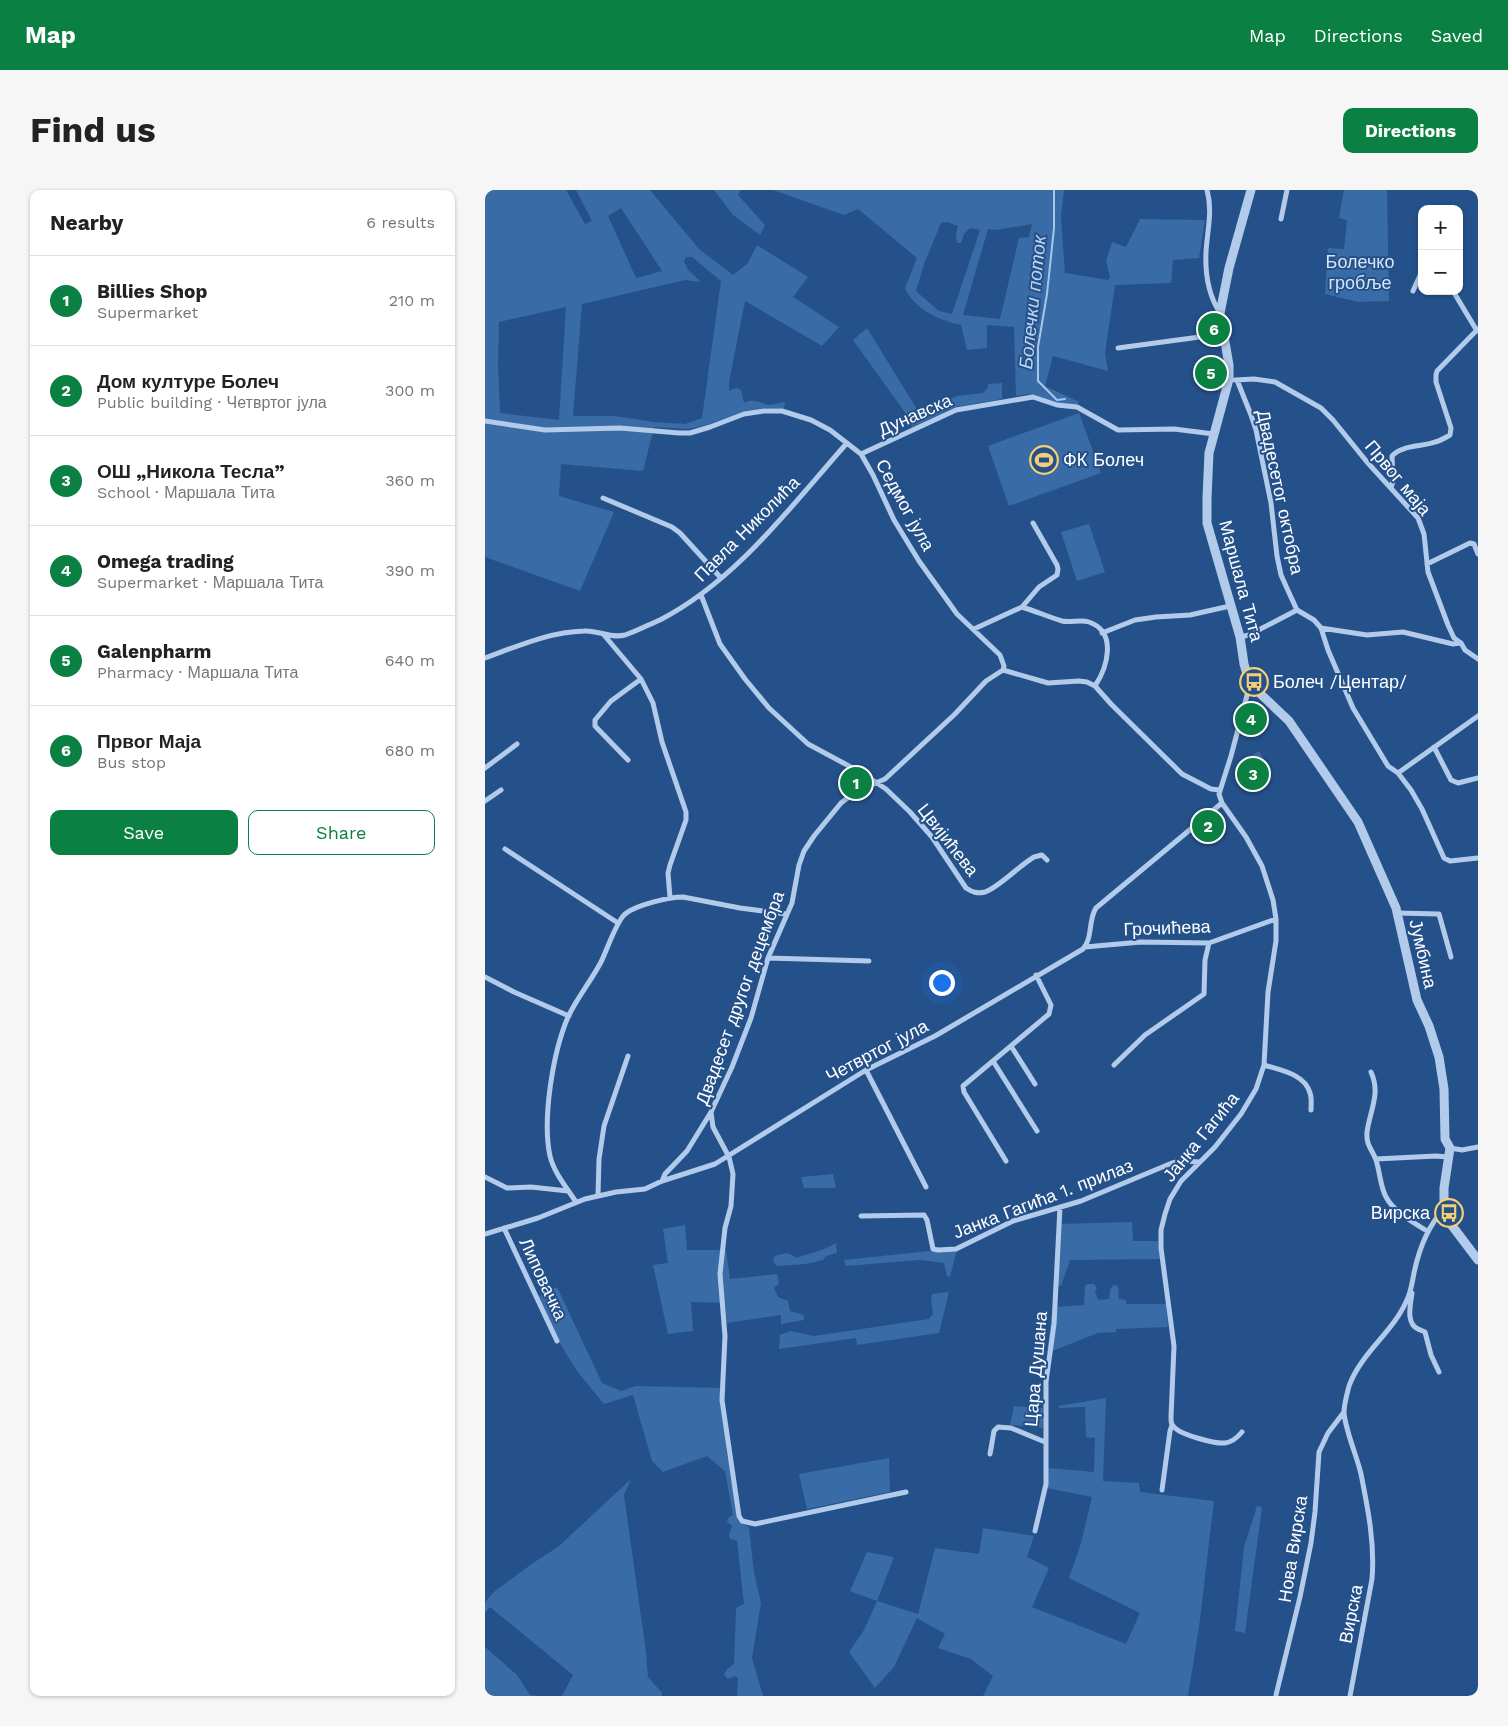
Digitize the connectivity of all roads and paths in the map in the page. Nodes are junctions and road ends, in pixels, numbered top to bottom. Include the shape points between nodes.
1 (1207, 190) edge
2 (1251, 190) edge
3 (1287, 190) edge
4 (1281, 219) dead end
5 (1418, 280) edge
6 (1413, 291) dead end
7 (1456, 295) edge
8 (1220, 313) junction
9 (1478, 331) edge
10 (1222, 334) junction
11 (1118, 348) dead end
12 (1233, 379) junction
13 (485, 420) edge
14 (1214, 434) junction
15 (847, 443) junction
16 (861, 454) junction
17 (1391, 488) junction
18 (603, 498) dead end
19 (1033, 523) dead end
20 (1478, 554) edge
21 (1427, 564) junction
22 (721, 578) junction
23 (701, 595) junction
24 (1230, 606) junction
25 (1022, 607) junction
26 (1297, 610) junction
27 (1321, 628) junction
28 (974, 629) junction
29 (1103, 633) junction
30 (604, 635) junction
31 (1240, 637) junction
32 (1461, 643) junction
33 (485, 658) edge
34 (1478, 659) edge
35 (1003, 670) junction
36 (641, 679) junction
37 (1250, 684) junction
38 (1095, 686) junction
39 (1478, 716) edge
40 (517, 744) dead end
41 (1434, 747) junction
42 (628, 760) dead end
43 (485, 768) edge
44 (1398, 773) junction
45 (1478, 778) edge
46 (878, 783) junction
47 (501, 790) dead end
48 (1220, 790) junction
49 (485, 801) edge
50 (1222, 803) junction
51 (505, 849) dead end
52 (1478, 858) edge
53 (1047, 860) dead end
54 (670, 898) junction
55 (1397, 913) junction
56 (786, 914) junction
57 (1276, 919) junction
58 (618, 923) junction
59 (1209, 944) junction
60 (1085, 947) junction
61 (768, 958) junction
62 (1451, 958) dead end
63 (869, 961) dead end
64 (1036, 976) junction
65 (485, 977) edge
66 (569, 1016) junction
67 (1011, 1046) junction
68 (628, 1056) dead end
69 (993, 1061) junction
70 (1114, 1065) dead end
71 (1264, 1065) junction
72 (866, 1070) junction
73 (1371, 1072) dead end
74 (1035, 1084) dead end
75 (1311, 1110) dead end
76 (711, 1112) junction
77 (1037, 1131) dead end
78 (1478, 1147) edge
79 (1449, 1153) junction
80 (729, 1157) junction
81 (1376, 1159) junction
82 (1006, 1161) dead end
83 (1200, 1162) junction
84 (485, 1177) edge
85 (662, 1181) junction
86 (926, 1187) dead end
87 (568, 1191) junction
88 (598, 1195) junction
89 (576, 1202) junction
90 (1060, 1207) junction
91 (1444, 1208) junction
92 (861, 1216) dead end
93 (504, 1228) junction
94 (1427, 1231) junction
95 (485, 1234) edge
96 (1478, 1260) edge
97 (1411, 1290) junction
98 (557, 1341) dead end
99 (1439, 1372) dead end
100 (1344, 1412) junction
101 (1172, 1426) junction
102 (1241, 1432) dead end
103 (1045, 1442) junction
104 (990, 1454) dead end
105 (1162, 1490) dead end
106 (906, 1492) dead end
107 (1035, 1531) dead end
108 (1276, 1695) edge
109 (1350, 1696) edge

1 - 8 street via 1210,213 1206,270
2 - 8 street, Маршала Тита
3 - 4 street
5 - 6 street
7 - 9 street
8 - 10 street, Маршала Тита
9 - 17 street via 1441,366 1436,375 1451,428 1449,435 1434,443 1394,453
10 - 11 street
10 - 12 street, Маршала Тита
12 - 14 street, Маршала Тита
12 - 17 street, Првог маја via 1275,382 1321,408
12 - 26 street, Двадесетог октобра via 1256,430 1281,574
13 - 15 street, Седмог јула via 545,430 620,428 690,432 744,414 782,411 830,430
14 - 16 street, Дунавска via 1173,429 1119,430 1077,407 1027,398 956,410
14 - 24 street, Маршала Тита via 1208,463 1207,523
15 - 16 street, Седмог јула
15 - 22 street, Павла Николића via 778,523
16 - 28 street, Седмог јула via 894,520 919,560 957,614
17 - 21 street, Првог маја via 1422,525
18 - 22 street via 672,527
19 - 25 street via 1058,572
20 - 21 street via 1474,544 1469,542
21 - 32 street, Првог маја via 1448,625 1454,638
22 - 23 street, Павла Николића
23 - 30 street, Павла Николића via 638,630 616,636
23 - 46 street, Цвијићева via 720,644 769,708 808,744
24 - 29 street via 1190,615 1135,620
24 - 31 street, Маршала Тита
25 - 28 street
25 - 29 street via 1065,621 1090,622
26 - 27 street
26 - 31 street
27 - 32 street via 1367,635 1403,632
27 - 44 street via 1353,708 1388,766
28 - 35 street, Седмог јула via 1000,655
29 - 38 street via 1107,662
30 - 33 street, Павла Николића via 585,631 560,633
30 - 36 street
31 - 37 street, Маршала Тита
32 - 34 street, Првог маја
35 - 38 street via 1048,683 1079,681
35 - 46 street, Двадесет другог децембра via 986,681 955,714
36 - 42 street via 611,701 595,720 595,726
36 - 54 street via 653,703 662,742 687,812 668,874
37 - 48 street
37 - 55 street, Јумбина via 1289,721 1362,827
38 - 48 street via 1182,774 1211,789
39 - 41 street
40 - 43 street
41 - 44 street
41 - 45 street via 1451,780 1458,783
44 - 52 street via 1422,809 1444,858 1450,861
46 - 53 street, Цвијићева via 933,837 955,873 973,892 989,890 1039,855
46 - 56 street, Двадесет другог децембра via 857,791 841,804 814,836 804,851 792,903
47 - 49 street
48 - 50 street
50 - 57 street, Јанка Гагића via 1262,866
50 - 60 street via 1096,908
51 - 58 street
54 - 56 street via 683,897
54 - 58 street via 626,913
55 - 62 street via 1437,913
55 - 79 street, Јумбина via 1417,1000 1439,1057 1445,1096 1445,1139
56 - 61 street, Двадесет другог децембра
57 - 59 street, Грочићева
57 - 71 street, Јанка Гагића
58 - 66 street via 600,964
59 - 60 street, Грочићева via 1141,942
59 - 70 street via 1204,994 1145,1035
60 - 64 street, Четвртог јула
61 - 63 street
61 - 76 street, Двадесет другог децембра via 751,1018
64 - 67 street via 1051,1005 1049,1014
64 - 72 street, Четвртог јула via 935,1036
65 - 66 street
66 - 87 street via 555,1059 548,1133 551,1158
67 - 69 street
67 - 74 street
68 - 88 street via 603,1133
69 - 77 street
69 - 82 street via 962,1089
71 - 75 street via 1295,1075 1307,1085 1311,1094
71 - 83 street, Јанка Гагића via 1256,1089 1241,1114
72 - 80 street, Четвртог јула
72 - 86 street
73 - 81 street via 1376,1095 1367,1139
76 - 80 street, Двадесет другог децембра via 713,1127
76 - 85 street via 687,1151
78 - 79 street
79 - 81 street
79 - 91 street, Јумбина
80 - 85 street, Четвртог јула via 701,1170
80 - 106 street, Двадесет другог децембра via 733,1185 720,1274 725,1336 722,1400 739,1516 742,1521 755,1524
81 - 94 street via 1386,1197 1401,1213
83 - 90 street, Јанка Гагића 1. прилаз via 1172,1163 1099,1195
83 - 101 street, Јанка Гагића via 1175,1190 1161,1230 1174,1346
84 - 87 street via 507,1188
85 - 88 street, Четвртог јула via 645,1189
87 - 89 street
88 - 89 street, Четвртог јула
89 - 93 street, Четвртог јула
90 - 92 street, Јанка Гагића 1. прилаз via 1013,1221 956,1248 938,1250 932,1247 924,1214
90 - 103 street, Цара Душана via 1054,1324 1046,1382
91 - 94 street, Вирска
91 - 96 street, Јумбина via 1450,1222
93 - 95 street, Четвртог јула
93 - 98 street, Липовачка
94 - 97 street, Вирска
97 - 99 street via 1411,1318 1415,1327 1425,1332
97 - 100 street, Вирска via 1402,1310 1356,1372
100 - 108 street, Нова Вирска via 1319,1452 1309,1552
100 - 109 street, Вирска via 1361,1475 1373,1547 1371,1580
101 - 102 street via 1203,1439 1223,1443 1237,1438
101 - 105 street, Јанка Гагића
103 - 104 street via 1011,1428 998,1427 994,1431
103 - 107 street, Цара Душана via 1046,1484

